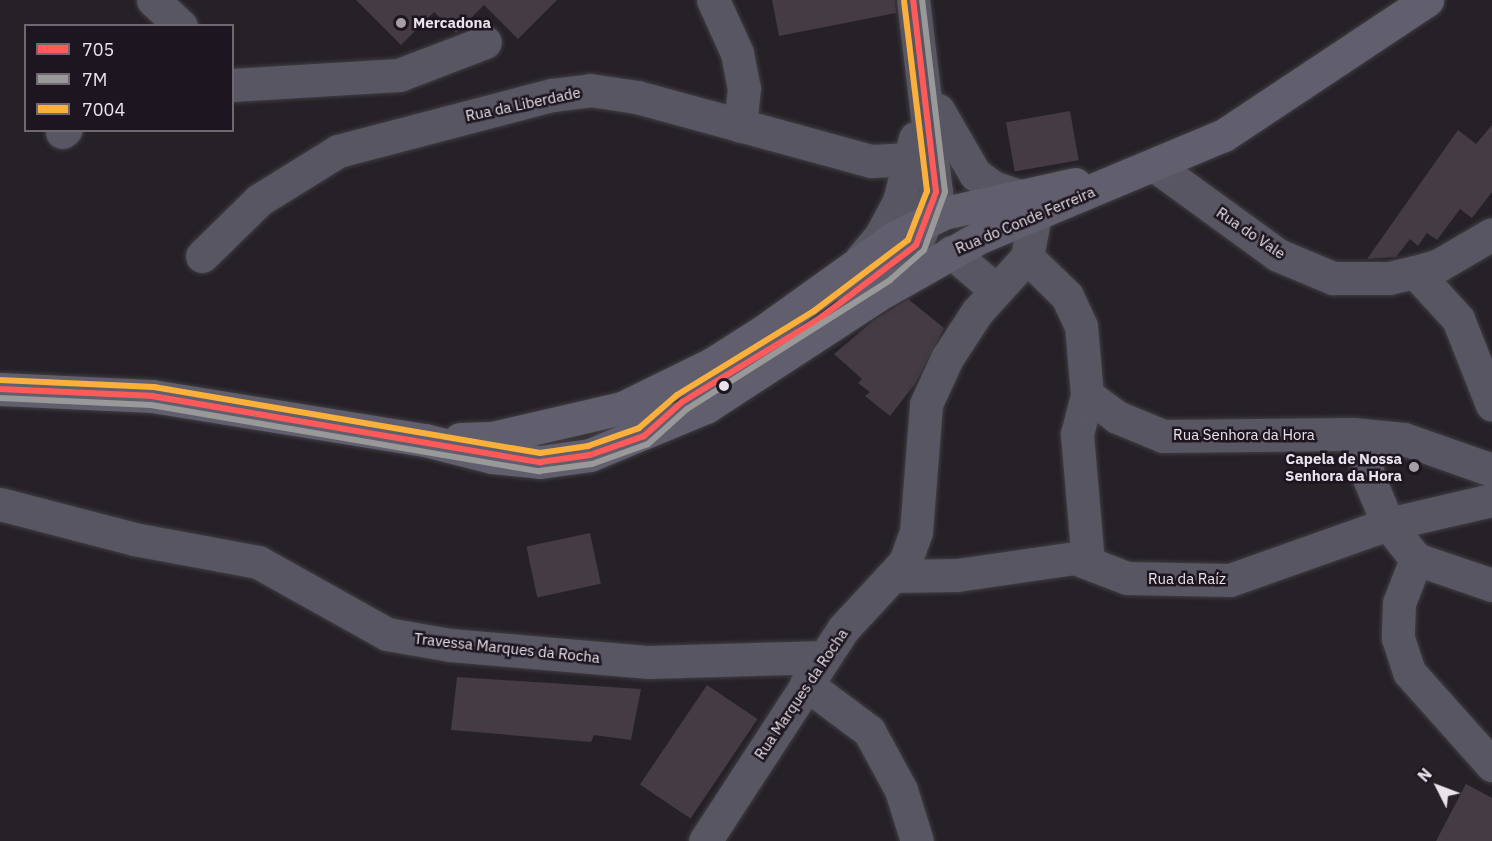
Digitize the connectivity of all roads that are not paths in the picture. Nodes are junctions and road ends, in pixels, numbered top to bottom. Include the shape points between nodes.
1 (153, 0) edge
2 (713, 0) edge
3 (913, 0) edge
4 (1427, 0) edge
5 (179, 24) edge
6 (485, 42) dead end
7 (924, 74) junction
8 (234, 85) edge
9 (740, 126) junction
10 (911, 159) junction
11 (1143, 170) junction
12 (1025, 205) junction
13 (928, 221) junction
14 (1492, 234) edge
15 (951, 252) junction
16 (202, 256) dead end
17 (1027, 257) junction
18 (853, 268) junction
19 (1415, 272) junction
20 (996, 290) junction
21 (0, 389) edge
22 (1087, 395) junction
23 (1492, 405) edge
24 (1358, 435) junction
25 (644, 436) junction
26 (425, 440) junction
27 (1492, 470) edge
28 (1492, 500) edge
29 (0, 504) edge
30 (1388, 524) junction
31 (1416, 559) junction
32 (1088, 562) junction
33 (892, 576) junction
34 (1482, 581) edge
35 (824, 657) junction
36 (806, 684) junction
37 (1492, 765) edge
38 (705, 841) edge
39 (917, 841) edge

1 - 5 street
2 - 9 street via 740,65 744,88
3 - 7 street
4 - 11 main road, Rua do Conde Ferreira via 1224,135
6 - 8 street via 399,75
7 - 10 street
7 - 12 street via 955,145 975,174
7 - 13 street via 936,192
9 - 10 street, Rua da Liberdade via 872,161
9 - 16 street, Rua da Liberdade via 637,97 590,90 552,95 338,151 259,200
10 - 18 street via 899,201 881,235
11 - 12 main road, Rua do Conde Ferreira
11 - 19 street, Rua do Vale via 1278,255 1333,278 1389,278
12 - 13 main road, Rua do Conde Ferreira
12 - 15 main road, Rua do Conde Ferreira
12 - 17 street
13 - 18 main road, Rua do Conde Ferreira via 895,237
13 - 25 street, Rua do Conde Ferreira via 916,245 885,273 747,366 682,402
14 - 19 street, Rua do Vale via 1439,265
15 - 20 street
15 - 25 main road, Rua do Conde Ferreira via 876,296 706,408
17 - 20 street, Rua Marques da Rocha
17 - 22 street via 1067,296 1081,326
18 - 26 main road, Rua do Conde Ferreira via 712,364 621,408 492,438
19 - 23 street via 1458,319
20 - 33 street, Rua Marques da Rocha via 947,358 926,404 916,532 905,562
21 - 26 main road, Rua do Conde Ferreira via 152,396
22 - 24 street, Rua Senhora da Hora via 1117,417 1163,436
22 - 32 street via 1077,434
24 - 27 street, Rua Senhora da Hora via 1404,439
24 - 30 street via 1368,476
25 - 26 main road, Rua do Conde Ferreira via 590,455 540,462 492,457
28 - 30 street, Rua da Raíz
29 - 35 street, Travessa Marques da Rocha via 134,539 258,562 387,634 450,645 649,662
30 - 31 street
30 - 32 street, Rua da Raíz via 1230,580 1127,578
31 - 34 street
31 - 37 street via 1399,603 1398,638 1408,672
32 - 33 street, Rua da Raíz via 1075,558 957,575
33 - 35 street, Rua Marques da Rocha
35 - 36 street, Rua Marques da Rocha
36 - 38 street, Rua Marques da Rocha
36 - 39 street via 869,731 901,790 918,832

